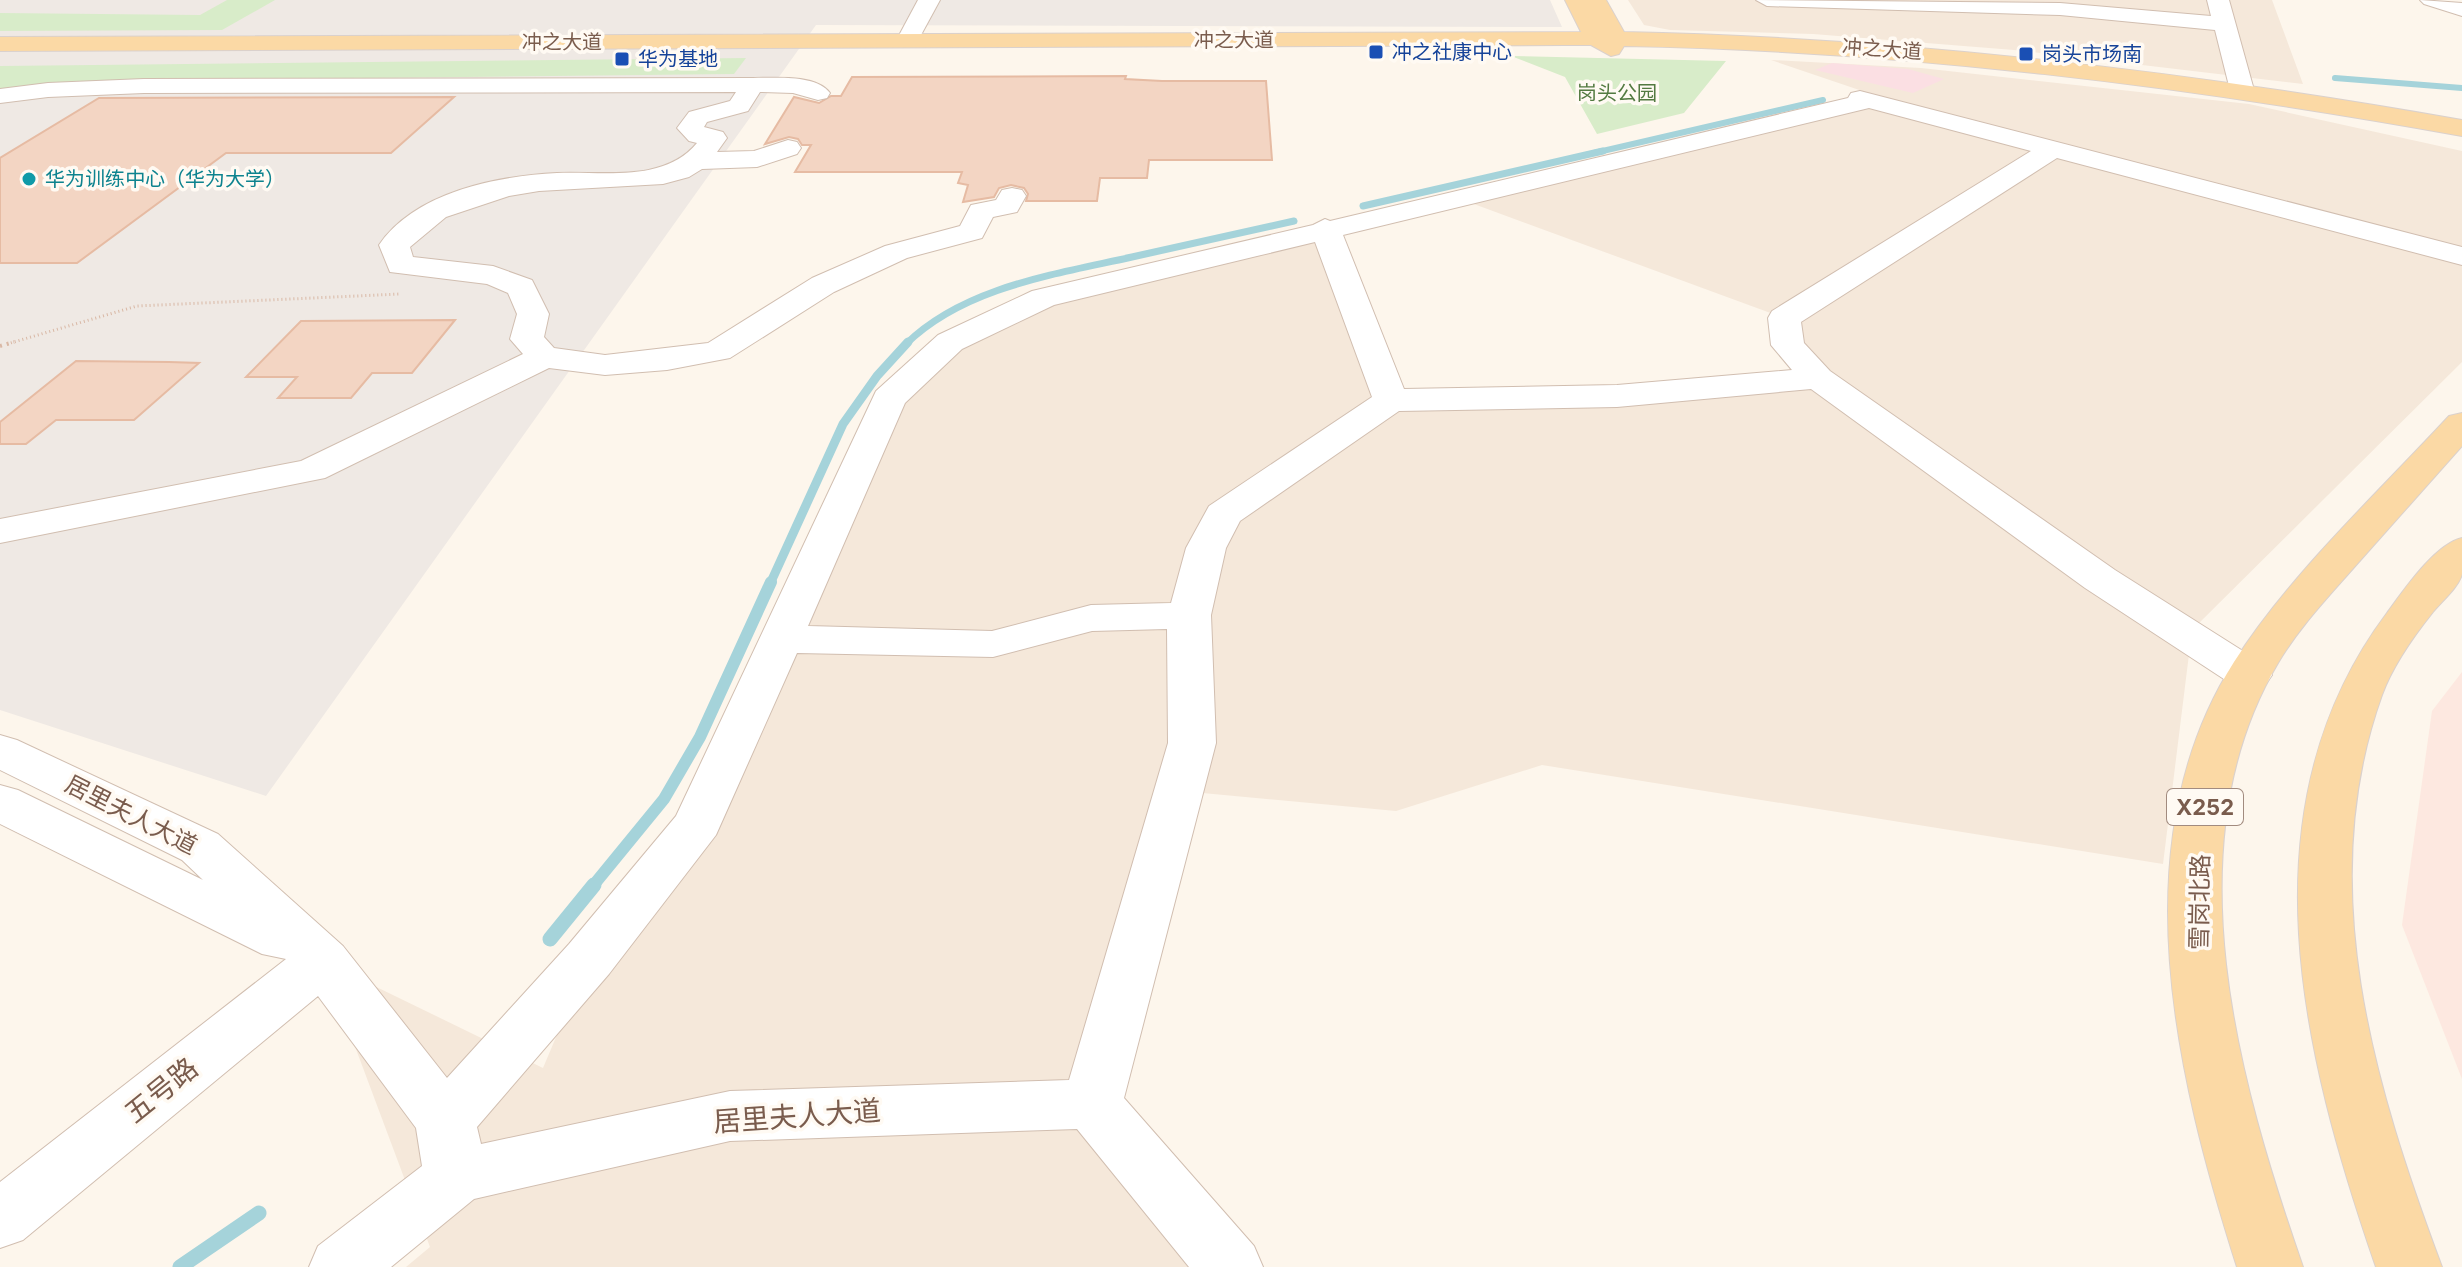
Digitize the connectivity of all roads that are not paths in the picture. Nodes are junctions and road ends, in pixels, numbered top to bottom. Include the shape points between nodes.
1 (929, 0) edge
2 (1767, 0) edge
3 (2218, 0) edge
4 (2431, 0) edge
5 (1588, 5) edge
6 (2462, 10) edge
7 (2224, 24) junction
8 (1501, 39) junction
9 (1710, 40) junction
10 (907, 41) junction
11 (1608, 42) junction
12 (0, 44) edge
13 (0, 54) edge
14 (2242, 90) junction
15 (818, 93) dead end
16 (746, 95) junction
17 (0, 96) edge
18 (2462, 128) edge
19 (2462, 137) edge
20 (788, 148) dead end
21 (705, 149) junction
22 (2053, 149) junction
23 (1012, 196) dead end
24 (1325, 228) junction
25 (2462, 256) edge
26 (544, 357) junction
27 (1818, 378) junction
28 (1391, 400) junction
29 (2462, 424) edge
30 (0, 531) edge
31 (2462, 550) edge
32 (1189, 615) junction
33 (781, 639) junction
34 (2249, 675) junction
35 (0, 751) edge
36 (3, 807) edge
37 (323, 961) junction
38 (1092, 1104) junction
39 (450, 1148) junction
40 (0, 1220) edge
41 (342, 1267) edge
42 (1230, 1267) edge
43 (2270, 1267) edge
44 (2409, 1267) edge

1 - 10 street
2 - 7 street via 2060,9
3 - 7 street
4 - 6 street
5 - 8 main road via 1575,24 1563,30
5 - 9 main road via 1647,31
5 - 11 main road
7 - 14 street
8 - 10 main road, 冲之大道
8 - 11 main road, 冲之大道
9 - 11 main road, 冲之大道
9 - 14 main road, 冲之大道 via 1984,57
10 - 12 main road, 冲之大道
11 - 13 main road, 冲之大道
11 - 19 main road, 冲之大道 via 2001,68 2251,100
14 - 18 main road, 冲之大道
15 - 16 street via 795,86
16 - 17 street via 144,86
16 - 21 street via 698,117 690,128
20 - 21 street via 757,159
21 - 26 street via 680,170 660,176 560,180 476,197 426,216 394,245 401,265 493,275 521,287 533,314 527,339
22 - 24 street via 1864,99 1463,200
22 - 25 street
22 - 27 street via 1784,318 1788,345
23 - 26 street via 1007,206 981,211 972,232 896,252 823,285 718,351 605,365
24 - 28 street
24 - 33 street via 1043,298 950,342 889,399
26 - 30 street via 312,470
27 - 28 street via 1617,396
27 - 34 street via 2100,579
28 - 32 street via 1223,514 1206,548
29 - 34 main road, 雪岗北路 / X252 via 2293,610
31 - 44 main road via 2402,621 2360,693 2332,781 2326,833 2328,959 2341,1037 2361,1125
32 - 33 street via 1091,618 993,644
32 - 38 street via 1192,743
33 - 39 street via 698,823 589,959
34 - 43 main road, 雪岗北路 / X252 via 2228,719 2204,810 2198,957 2226,1121
35 - 37 street, 居里夫人大道 via 200,847
36 - 37 street, 居里夫人大道
37 - 39 street, 居里夫人大道
37 - 40 street, 五号路
38 - 39 street, 居里夫人大道 via 730,1116
38 - 42 street
39 - 41 street

